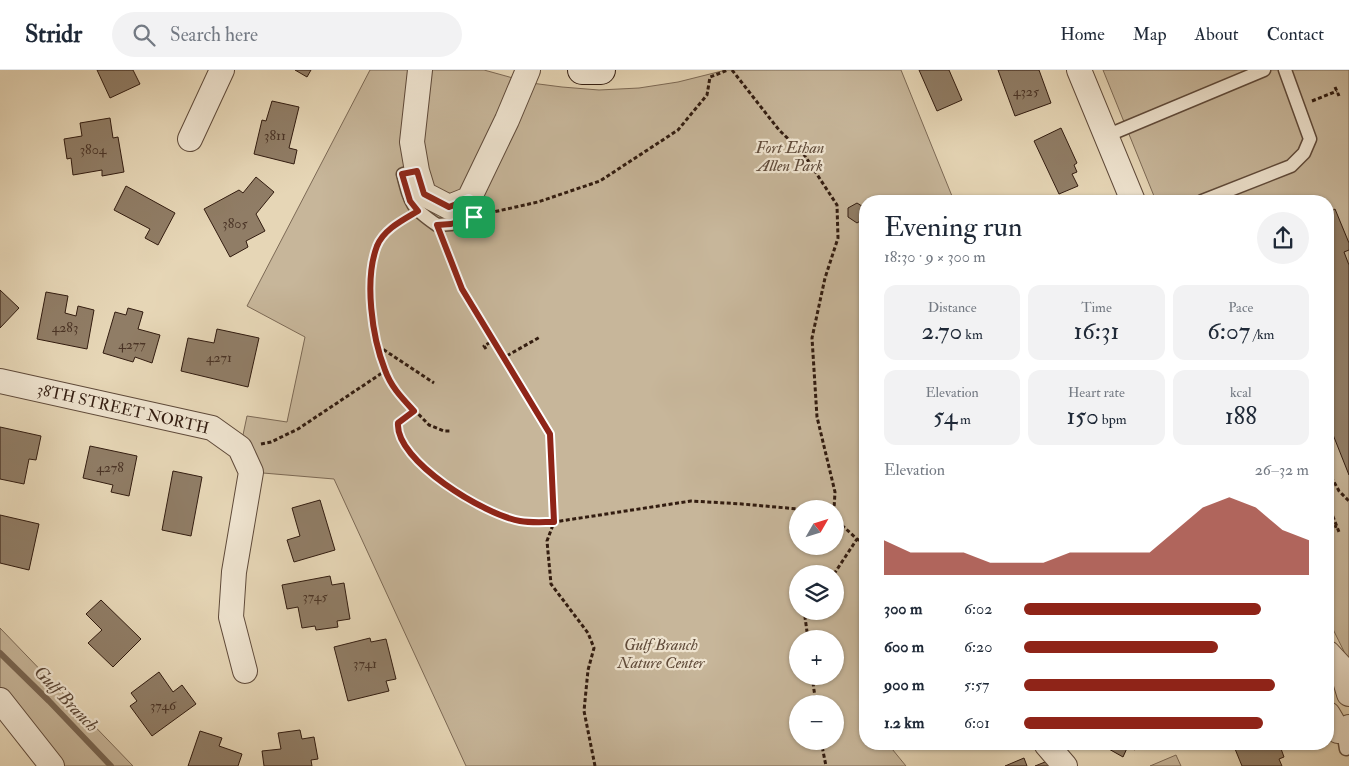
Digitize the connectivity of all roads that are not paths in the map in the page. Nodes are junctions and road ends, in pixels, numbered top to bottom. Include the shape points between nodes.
1 (222, 70) edge
2 (420, 70) edge
3 (528, 70) edge
4 (582, 70) edge
5 (601, 70) edge
6 (1079, 70) edge
7 (1264, 70) edge
8 (1285, 70) edge
9 (1106, 136) junction
10 (190, 139) dead end
11 (417, 171) junction
12 (1131, 195) edge
13 (1217, 195) edge
14 (472, 208) junction
15 (0, 382) edge
16 (1334, 659) edge
17 (245, 671) dead end
18 (1349, 694) edge
19 (0, 700) edge
20 (1051, 750) edge
21 (52, 766) edge
22 (1066, 766) edge

1 - 10 street
2 - 11 street via 412,142
3 - 14 street
4 - 5 street
6 - 9 street
7 - 9 lane
8 - 13 lane via 1310,139 1304,153 1291,166
9 - 12 street
11 - 14 street via 424,194 449,207
11 - 14 lane via 402,174 410,201 437,225 451,224
15 - 17 street, 38TH STREET NORTH via 212,428 240,448 251,472 234,572 231,617
16 - 18 street via 1341,666
19 - 21 street
20 - 22 street

